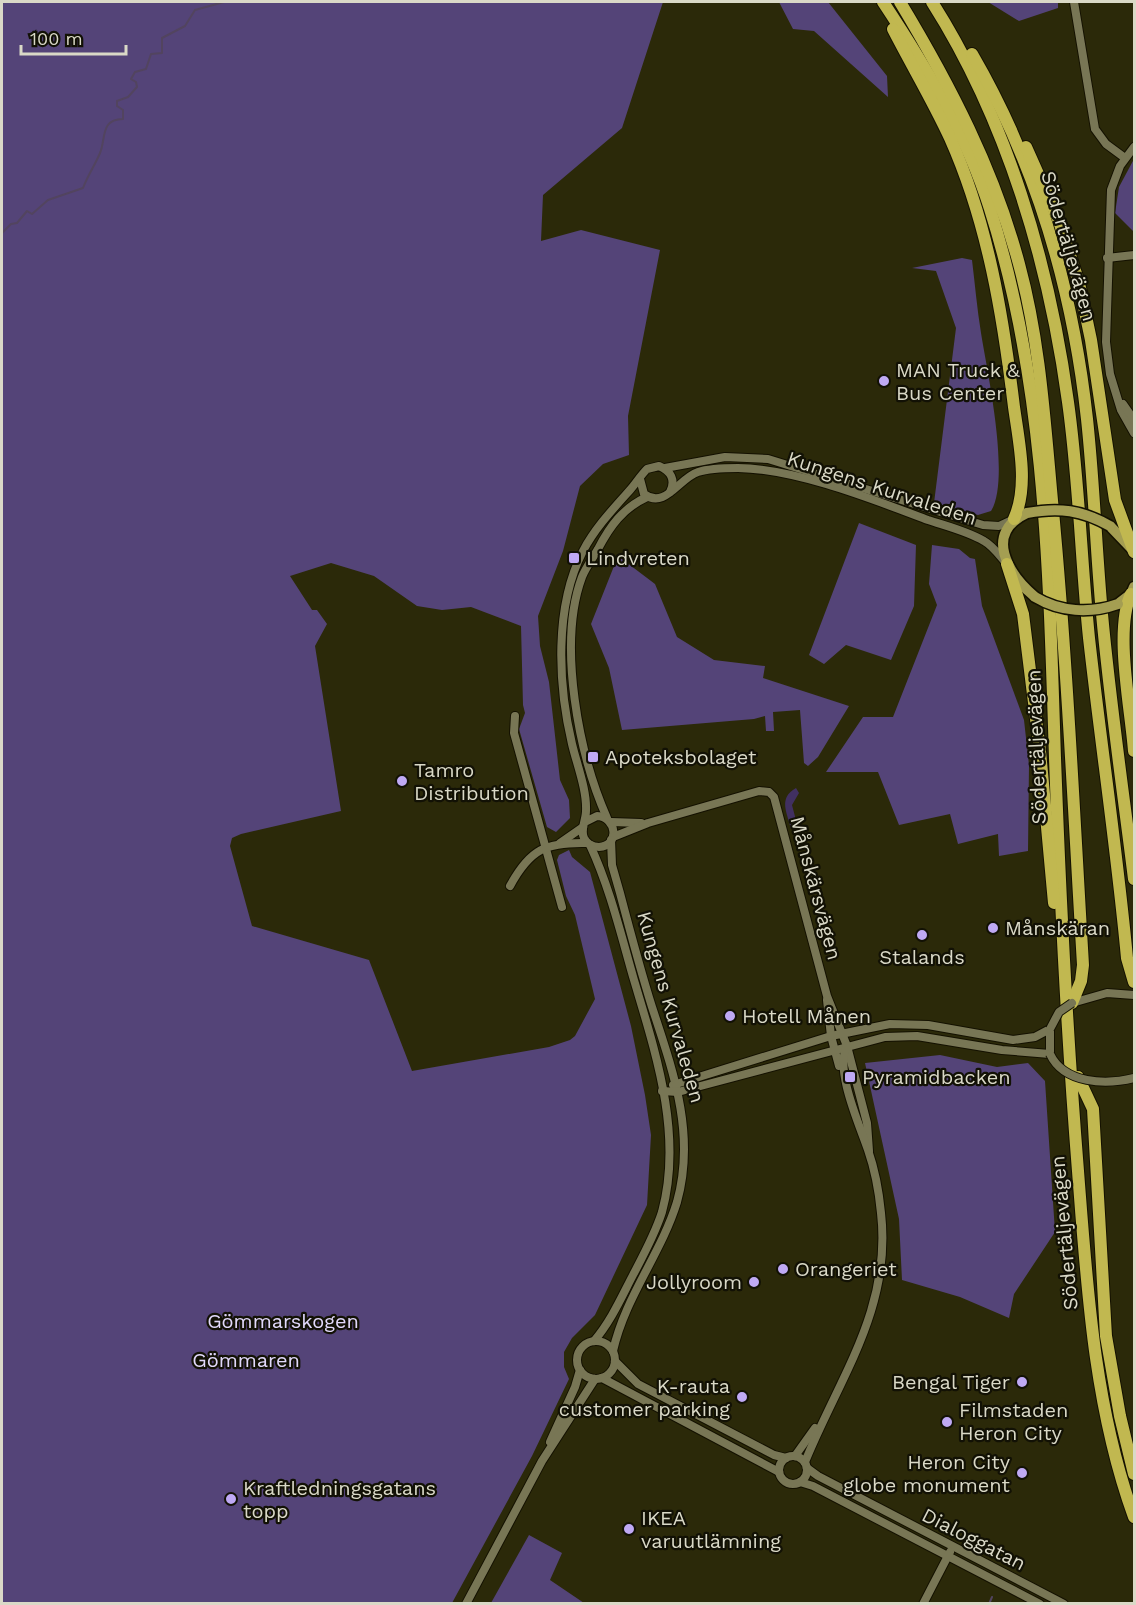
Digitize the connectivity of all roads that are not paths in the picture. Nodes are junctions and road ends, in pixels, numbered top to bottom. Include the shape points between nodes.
1 (879, 2) edge
2 (884, 2) edge
3 (900, 2) edge
4 (932, 2) edge
5 (941, 2) edge
6 (1074, 2) edge
7 (998, 103) junction
8 (1134, 147) edge
9 (1125, 158) junction
10 (1134, 255) edge
11 (1107, 258) junction
12 (1117, 396) junction
13 (1134, 420) edge
14 (1134, 433) edge
15 (665, 468) junction
16 (640, 479) junction
17 (670, 492) junction
18 (647, 497) junction
19 (1014, 519) junction
20 (1134, 553) edge
21 (1007, 564) junction
22 (1133, 591) edge
23 (514, 716) dead end
24 (1134, 751) edge
25 (609, 820) junction
26 (648, 823) junction
27 (584, 825) junction
28 (612, 839) junction
29 (560, 843) junction
30 (589, 844) junction
31 (547, 847) junction
32 (1134, 879) edge
33 (510, 886) dead end
34 (562, 907) dead end
35 (1134, 982) edge
36 (1066, 986) junction
37 (1134, 995) edge
38 (827, 996) junction
39 (1072, 1003) junction
40 (1047, 1030) junction
41 (843, 1033) junction
42 (831, 1036) junction
43 (847, 1046) junction
44 (834, 1049) junction
45 (1048, 1053) junction
46 (1078, 1077) junction
47 (1134, 1078) edge
48 (676, 1083) junction
49 (662, 1091) junction
50 (678, 1092) junction
51 (869, 1151) junction
52 (594, 1341) junction
53 (613, 1352) junction
54 (615, 1361) junction
55 (580, 1370) junction
56 (598, 1378) junction
57 (825, 1413) junction
58 (790, 1457) junction
59 (542, 1461) junction
60 (806, 1465) junction
61 (779, 1472) junction
62 (1134, 1474) edge
63 (800, 1482) junction
64 (1134, 1517) edge
65 (953, 1546) junction
66 (948, 1556) junction
67 (466, 1604) edge
68 (923, 1604) edge
69 (1040, 1604) edge
70 (1064, 1604) edge

1 - 19 highway via 950,140 983,231 1008,356 1018,439 1022,492
2 - 36 highway, Södertäljevägen via 950,113 982,185 1005,260 1025,364 1047,577
3 - 39 highway via 944,78 985,162 1012,239 1034,326 1060,587 1083,965
4 - 35 highway via 971,69 1002,143 1033,235 1060,347 1073,445 1089,638 1127,958
5 - 7 highway, Södertäljevägen
6 - 9 street via 1095,129 1106,144
7 - 20 highway via 1036,168 1069,252 1091,340 1115,500
7 - 32 highway, Södertäljevägen via 1045,218 1076,341 1087,421 1103,628
8 - 9 street
9 - 11 street via 1111,190
10 - 11 street
11 - 12 street via 1106,342
12 - 13 street
12 - 14 street
15 - 16 street via 653,466
15 - 17 street via 673,482
15 - 19 street, Kungens Kurvaleden via 725,457 768,459 983,525 999,526
16 - 18 street via 641,490
16 - 27 street via 611,510 584,550 566,602 563,683 567,724 586,805
17 - 18 street via 661,499
17 - 21 street, Kungens Kurvaleden via 684,479 709,470 764,469 786,473 982,540
18 - 25 street via 617,518 604,537 582,576 575,604 573,686 578,725 595,793
19 - 20 main road, bridge via 1048,509 1077,511 1110,526
19 - 21 main road via 1003,543
21 - 22 main road, bridge via 1019,583 1052,606 1084,611 1118,604
21 - 36 highway via 1023,614 1057,942
22 - 24 highway via 1125,607 1123,629
23 - 31 street via 514,733
25 - 26 street
25 - 27 street via 597,816
25 - 28 street
26 - 28 street
26 - 38 street, Månskärsvägen via 759,791 768,792 776,801
27 - 29 street
27 - 30 street via 583,837
28 - 30 street via 602,846
28 - 48 street, Kungens Kurvaleden via 612,865
29 - 30 street
29 - 31 street
30 - 49 street, Kungens Kurvaleden via 624,945
31 - 33 street via 530,855
31 - 34 street
36 - 64 highway, Södertäljevägen via 1072,1102 1094,1344 1110,1431
37 - 39 street via 1107,993
38 - 41 street, Månskärsvägen
38 - 42 street, Månskärsvägen
39 - 40 street, bridge via 1059,1012
40 - 41 street via 1035,1037 1013,1040 909,1024
40 - 45 street
41 - 42 street
41 - 43 street, Månskärsvägen
42 - 44 street, Månskärsvägen
42 - 48 street
43 - 44 street
43 - 45 street via 885,1037 917,1036 985,1048
43 - 51 street, Månskärsvägen via 867,1123
44 - 50 street
44 - 51 street, Månskärsvägen via 853,1122
45 - 46 street, bridge via 1063,1070
46 - 47 street, bridge via 1104,1082
46 - 62 highway via 1093,1109 1106,1336
48 - 49 street
48 - 50 street, Kungens Kurvaleden
49 - 50 street
49 - 52 street, Kungens Kurvaleden via 671,1156 661,1215 613,1314
50 - 53 street, Kungens Kurvaleden via 684,1140 679,1194 666,1232 626,1308
51 - 57 street, Månskärsvägen via 881,1212 882,1269 863,1339
52 - 53 street via 605,1343
52 - 55 street via 578,1352
53 - 54 street
54 - 56 street via 611,1371
54 - 58 street via 638,1384 774,1455
55 - 56 street
55 - 59 street
56 - 59 street
56 - 61 street
57 - 58 street, Månskärsvägen
57 - 60 street, Månskärsvägen
58 - 60 street
58 - 61 street
59 - 67 street
60 - 63 street via 807,1475
60 - 65 street, Dialoggatan
61 - 63 street via 786,1482
63 - 66 street, Dialoggatan
65 - 66 street
65 - 70 street, Dialoggatan
66 - 68 street
66 - 69 street, Dialoggatan

